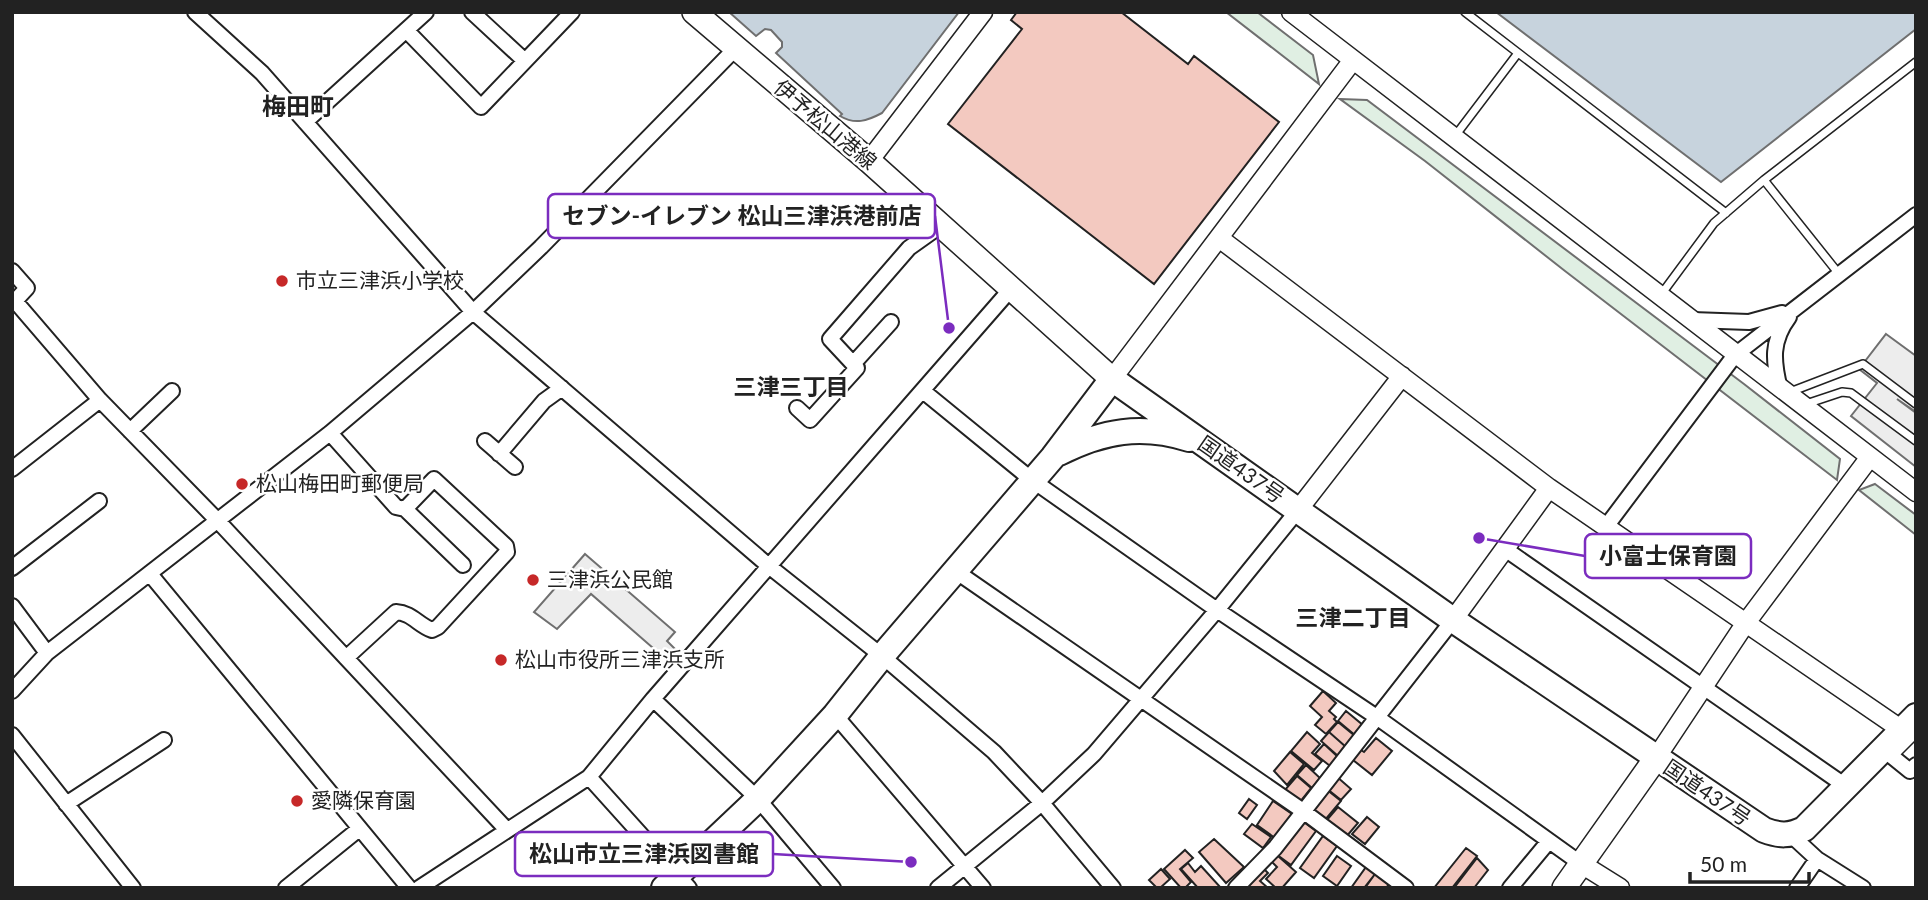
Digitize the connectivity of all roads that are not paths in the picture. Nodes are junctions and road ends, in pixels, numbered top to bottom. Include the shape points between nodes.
1 (195, 12) edge
2 (426, 12) edge
3 (472, 12) edge
4 (572, 12) edge
5 (694, 12) edge
6 (983, 12) edge
7 (1291, 12) edge
8 (1465, 12) edge
9 (406, 30) junction
10 (735, 49) junction
11 (1518, 53) junction
12 (525, 61) junction
13 (1353, 61) junction
14 (1916, 62) edge
15 (305, 122) junction
16 (1453, 138) junction
17 (869, 161) junction
18 (1764, 180) junction
19 (1726, 212) junction
20 (1916, 215) edge
21 (940, 226) junction
22 (1219, 238) junction
23 (12, 271) edge
24 (1839, 274) junction
25 (1010, 290) junction
26 (1660, 297) junction
27 (14, 302) edge
28 (1796, 308) junction
29 (473, 312) junction
30 (1690, 320) junction
31 (891, 322) dead end
32 (1735, 355) junction
33 (853, 364) junction
34 (1402, 376) junction
35 (1112, 379) junction
36 (562, 388) junction
37 (172, 391) dead end
38 (923, 391) junction
39 (1783, 391) junction
40 (100, 400) junction
41 (1916, 404) edge
42 (1802, 405) junction
43 (797, 408) dead end
44 (130, 431) junction
45 (330, 432) junction
46 (485, 441) dead end
47 (1916, 441) edge
48 (1203, 444) junction
49 (499, 454) junction
50 (1053, 457) junction
51 (1870, 457) junction
52 (515, 467) dead end
53 (12, 469) edge
54 (1032, 480) junction
55 (1549, 488) junction
56 (1916, 492) edge
57 (99, 501) dead end
58 (405, 509) junction
59 (1298, 510) junction
60 (217, 520) junction
61 (1605, 528) junction
62 (1505, 549) junction
63 (463, 565) dead end
64 (770, 567) junction
65 (12, 568) edge
66 (954, 570) junction
67 (149, 574) junction
68 (12, 606) edge
69 (1217, 610) junction
70 (1453, 620) junction
71 (1745, 624) junction
72 (47, 653) junction
73 (882, 656) junction
74 (346, 658) junction
75 (1703, 688) junction
76 (12, 691) edge
77 (653, 699) junction
78 (1142, 700) junction
79 (835, 715) junction
80 (1378, 718) junction
81 (1911, 727) edge
82 (12, 735) edge
83 (164, 740) dead end
84 (1888, 754) junction
85 (1656, 758) junction
86 (1916, 765) edge
87 (589, 777) junction
88 (1847, 787) junction
89 (758, 799) junction
90 (1042, 803) junction
91 (66, 804) junction
92 (1303, 811) junction
93 (359, 830) junction
94 (507, 830) junction
95 (1791, 835) junction
96 (1549, 841) junction
97 (1817, 859) junction
98 (1580, 863) junction
99 (963, 866) junction
100 (677, 884) edge
101 (133, 888) edge
102 (286, 888) edge
103 (409, 888) edge
104 (419, 888) edge
105 (833, 888) edge
106 (938, 888) edge
107 (983, 888) edge
108 (1113, 888) edge
109 (1236, 888) edge
110 (1406, 888) edge
111 (1510, 888) edge
112 (1564, 888) edge
113 (1620, 888) edge
114 (1797, 888) edge
115 (1863, 888) edge

1 - 15 street via 262,73
2 - 9 street
3 - 12 street
4 - 12 street
5 - 10 main road, 伊予松山港線
6 - 17 street
7 - 13 street
8 - 11 lane
9 - 12 street via 481,107
9 - 15 street
10 - 17 main road, 伊予松山港線
10 - 29 street
11 - 16 lane
11 - 19 lane
13 - 16 street
13 - 22 street
14 - 18 lane
15 - 29 street
16 - 26 street
17 - 21 main road, 伊予松山港線
18 - 19 lane
18 - 24 lane
19 - 26 lane
20 - 24 street
21 - 25 main road, 伊予松山港線
21 - 33 street via 909,248 830,339
22 - 34 street
22 - 35 street
23 - 27 street via 27,288
24 - 28 street
25 - 35 main road, 伊予松山港線
25 - 38 street
26 - 30 street
27 - 40 street
28 - 30 street via 1749,322
28 - 32 street
28 - 39 street via 1776,339 1774,365
29 - 36 street
29 - 45 street
30 - 32 street
31 - 33 street
32 - 39 street
32 - 61 street
33 - 43 street via 857,368 810,420
34 - 55 street
34 - 59 street
35 - 48 highway, 国道437号
35 - 50 highway
36 - 49 street via 544,401
36 - 64 street
37 - 44 street
38 - 54 street
38 - 64 street
39 - 41 lane via 1863,364
39 - 42 street
40 - 44 street
40 - 53 street
42 - 47 lane via 1851,393
42 - 51 street
44 - 60 street
45 - 58 street via 396,507
45 - 60 street
46 - 49 street
48 - 50 highway via 1165,432 1124,431 1087,440
48 - 59 highway, 国道437号
49 - 52 street
50 - 54 highway
51 - 56 street
51 - 71 street
54 - 66 highway
54 - 69 street
55 - 61 street
55 - 62 street
57 - 65 street
58 - 63 street
58 - 74 street via 434,479 506,546 507,552 438,627 432,630 406,613 396,612
59 - 69 street
59 - 70 highway, 国道437号
60 - 67 street
60 - 74 street
61 - 71 street
62 - 70 street
62 - 75 street
64 - 73 street
64 - 77 street
66 - 73 highway
66 - 78 street
67 - 72 street
67 - 93 street
68 - 72 street
69 - 78 street
69 - 80 street
70 - 80 street
70 - 85 highway, 国道437号
71 - 75 street
71 - 81 street
72 - 76 street
73 - 79 highway
73 - 90 street via 994,752
74 - 94 street
75 - 85 street
75 - 88 street
77 - 87 street
77 - 89 street
78 - 90 street
78 - 92 street
79 - 89 highway
79 - 99 street
80 - 92 street
80 - 96 street
81 - 84 highway
82 - 91 street
83 - 91 street
84 - 86 street via 1910,771
84 - 88 highway
85 - 95 highway, 国道437号 via 1764,830
85 - 98 main road
87 - 94 street
87 - 100 street
88 - 95 highway via 1814,820
89 - 100 highway
89 - 105 street
90 - 99 street
90 - 108 street
91 - 101 street
92 - 109 street
92 - 110 street
93 - 102 street
93 - 103 street
94 - 104 street
95 - 97 street
96 - 98 street
96 - 111 street
97 - 114 street
97 - 115 street
98 - 112 main road
98 - 113 street
99 - 106 street
99 - 107 street

